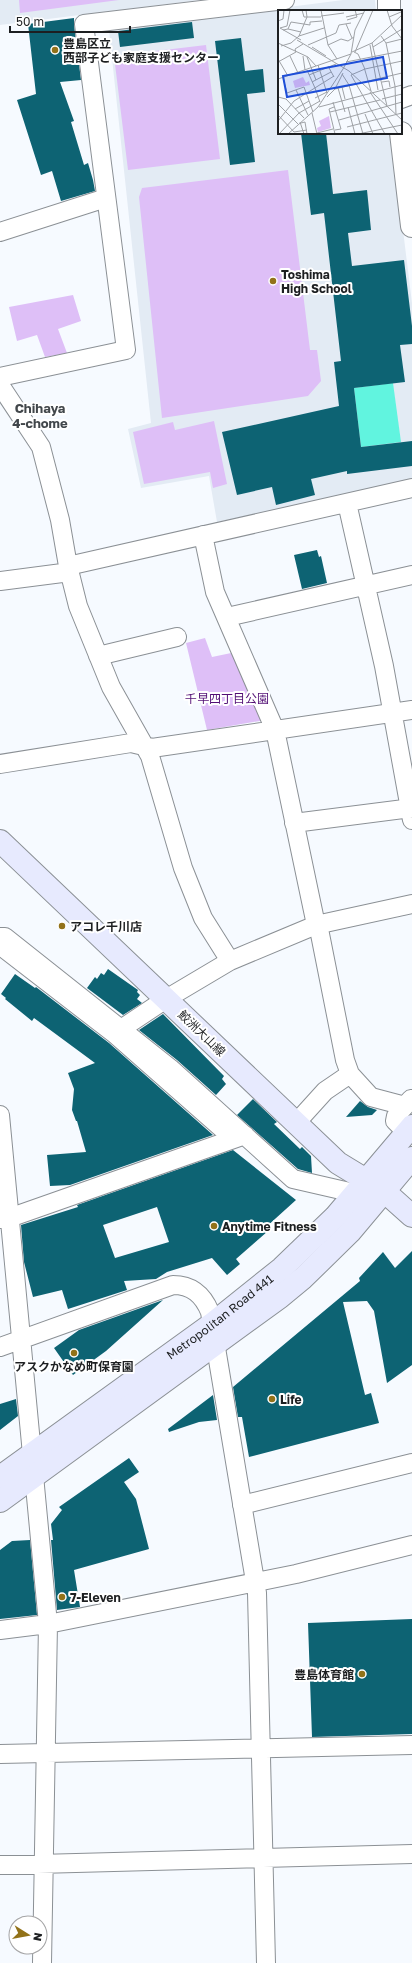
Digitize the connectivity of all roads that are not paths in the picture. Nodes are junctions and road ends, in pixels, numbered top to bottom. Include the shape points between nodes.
1 (285, 0) edge
2 (412, 95) edge
3 (402, 99) edge
4 (401, 134) edge
5 (106, 198) junction
6 (412, 226) edge
7 (0, 232) edge
8 (0, 377) edge
9 (0, 385) edge
10 (412, 488) edge
11 (347, 503) junction
12 (203, 535) junction
13 (69, 569) junction
14 (412, 575) edge
15 (0, 581) edge
16 (366, 586) junction
17 (227, 617) junction
18 (177, 637) dead end
19 (98, 656) junction
20 (412, 710) edge
21 (393, 713) junction
22 (274, 730) junction
23 (142, 745) junction
24 (0, 764) edge
25 (411, 812) edge
26 (294, 823) junction
27 (0, 841) edge
28 (412, 904) edge
29 (317, 924) junction
30 (0, 937) edge
31 (0, 948) edge
32 (230, 961) junction
33 (166, 999) junction
34 (121, 1029) junction
35 (350, 1074) junction
36 (0, 1115) edge
37 (409, 1116) edge
38 (296, 1123) junction
39 (239, 1137) junction
40 (412, 1158) edge
41 (360, 1187) junction
42 (384, 1191) junction
43 (412, 1216) edge
44 (5, 1218) edge
45 (212, 1324) junction
46 (21, 1339) junction
47 (215, 1345) junction
48 (0, 1347) edge
49 (31, 1454) junction
50 (412, 1463) edge
51 (0, 1477) edge
52 (34, 1477) junction
53 (0, 1501) edge
54 (242, 1504) junction
55 (412, 1545) edge
56 (255, 1582) junction
57 (48, 1624) junction
58 (0, 1630) edge
59 (412, 1745) edge
60 (261, 1748) junction
61 (46, 1752) junction
62 (0, 1754) edge
63 (412, 1854) edge
64 (264, 1858) junction
65 (44, 1864) junction
66 (0, 1865) edge
67 (42, 1963) edge
68 (266, 1963) edge

1 - 5 street via 84,24
2 - 3 street
4 - 6 street
5 - 7 street
5 - 8 street via 126,350
9 - 13 street via 41,447 60,520
10 - 11 street
11 - 12 street
11 - 16 street
12 - 13 street
12 - 17 street via 215,592
13 - 15 street
13 - 19 street via 78,606
14 - 16 street
16 - 17 street
16 - 21 street
17 - 22 street
18 - 19 street
19 - 23 street via 111,687
20 - 21 street
21 - 22 street
21 - 25 street
22 - 23 street via 152,748
22 - 26 street
23 - 24 street via 131,743
23 - 32 street via 150,756 183,868 200,911
25 - 26 street
26 - 29 street
27 - 33 main road, 鮫洲大山線
28 - 29 street
29 - 32 street
29 - 35 street
30 - 34 street via 5,937
31 - 39 street
32 - 33 street
33 - 34 street
33 - 38 main road, 鮫洲大山線
34 - 39 street via 170,1068
35 - 37 street via 371,1097
35 - 38 street via 325,1091
36 - 44 street
37 - 41 main road, Metropolitan Road 441
38 - 41 main road, 鮫洲大山線
39 - 41 street via 293,1179
39 - 44 street
40 - 42 main road, Metropolitan Road 441
41 - 42 main road, 鮫洲大山線
41 - 45 main road, Metropolitan Road 441 via 330,1222 287,1263
42 - 43 main road, 鮫洲大山線
42 - 47 main road, Metropolitan Road 441 via 350,1232 303,1278
44 - 46 street
45 - 46 street via 206,1302 198,1292 186,1286 173,1285
45 - 47 street
45 - 49 main road, Metropolitan Road 441
46 - 48 street
46 - 49 street
47 - 52 main road, Metropolitan Road 441
47 - 54 street
49 - 51 main road, Metropolitan Road 441
49 - 52 street
50 - 54 street
52 - 53 main road, Metropolitan Road 441
52 - 57 street
54 - 56 street
55 - 56 street
56 - 57 street
56 - 60 street
57 - 58 street
57 - 61 street
59 - 60 street
60 - 61 street
60 - 64 street
61 - 62 street
61 - 65 street
63 - 64 street
64 - 65 street
64 - 68 street
65 - 66 street
65 - 67 street

